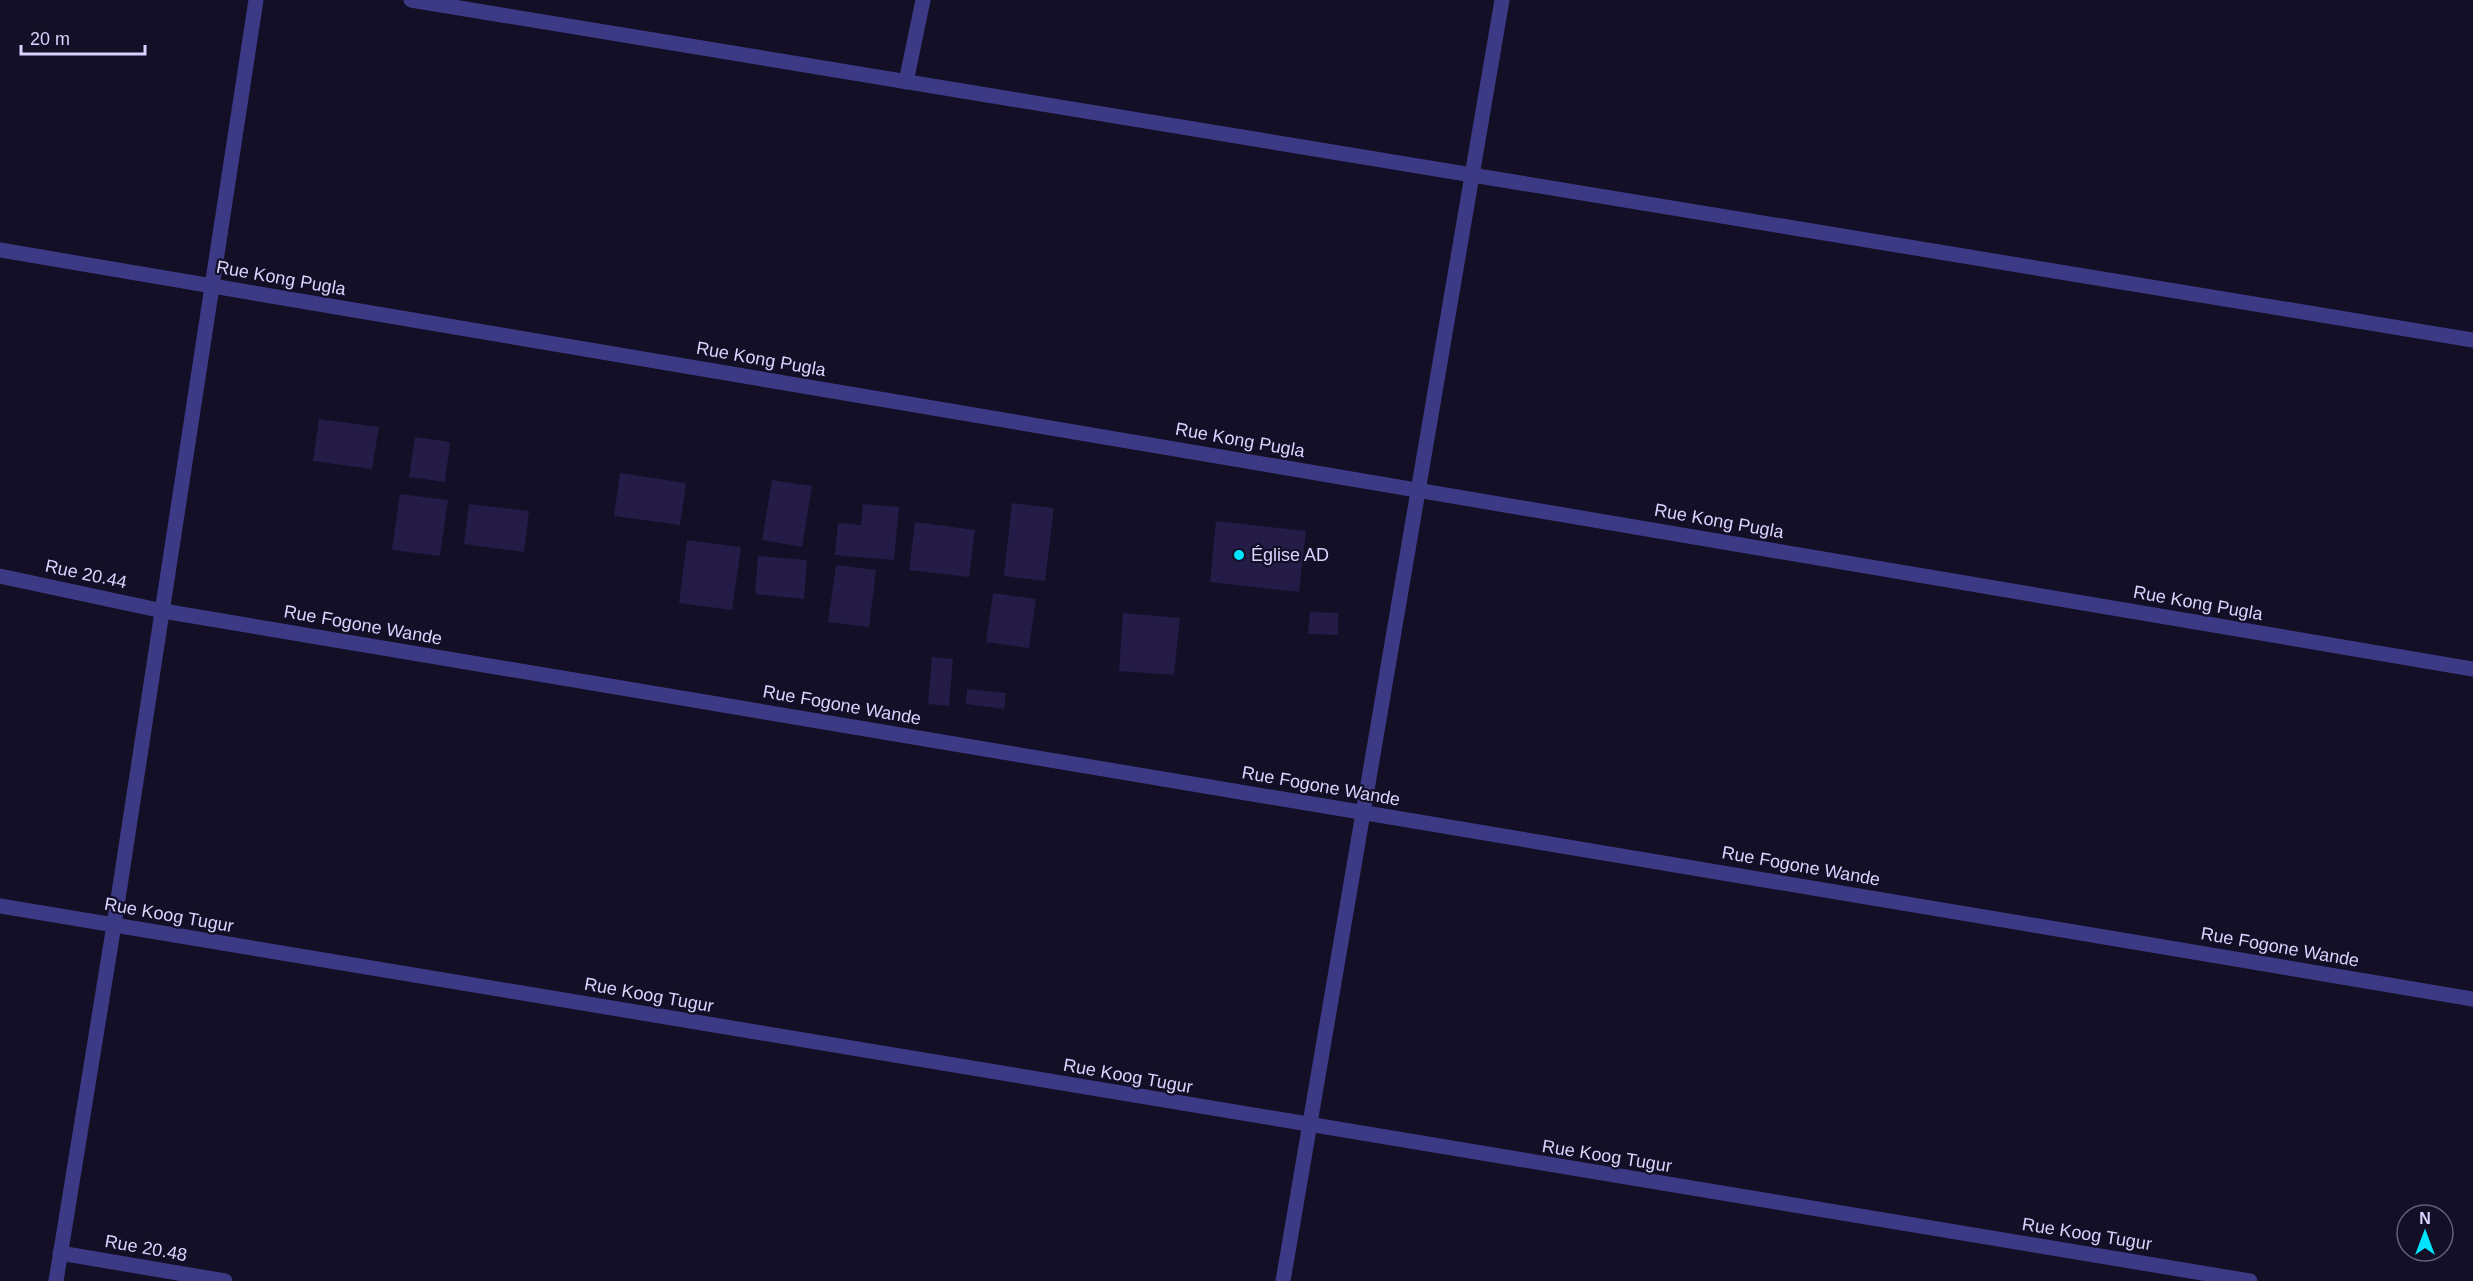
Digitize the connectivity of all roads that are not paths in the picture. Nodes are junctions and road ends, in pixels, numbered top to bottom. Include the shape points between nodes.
1 (256, 0) edge
2 (411, 0) edge
3 (923, 0) edge
4 (1502, 0) edge
5 (906, 82) junction
6 (1472, 175) junction
7 (0, 250) edge
8 (211, 286) junction
9 (2473, 340) edge
10 (1418, 490) junction
11 (0, 576) edge
12 (163, 611) junction
13 (2473, 669) edge
14 (1363, 812) junction
15 (0, 906) edge
16 (114, 925) junction
17 (2473, 999) edge
18 (1310, 1126) junction
19 (60, 1253) junction
20 (56, 1281) edge
21 (225, 1281) edge
22 (1283, 1281) edge
23 (2250, 1281) edge

1 - 8 street
2 - 5 street
3 - 5 street
4 - 6 street
5 - 6 street
6 - 9 street
6 - 10 street
7 - 8 street, Rue Kong Pugla
8 - 10 street, Rue Kong Pugla
8 - 12 street
10 - 13 street, Rue Kong Pugla
10 - 14 street
11 - 12 street, Rue 20.44
12 - 14 street, Rue Fogone Wande
12 - 16 street
14 - 17 street, Rue Fogone Wande
14 - 18 street
15 - 16 street, Rue Koog Tugur
16 - 18 street, Rue Koog Tugur
16 - 19 street
18 - 22 street
18 - 23 street, Rue Koog Tugur
19 - 20 street
19 - 21 street, Rue 20.48

